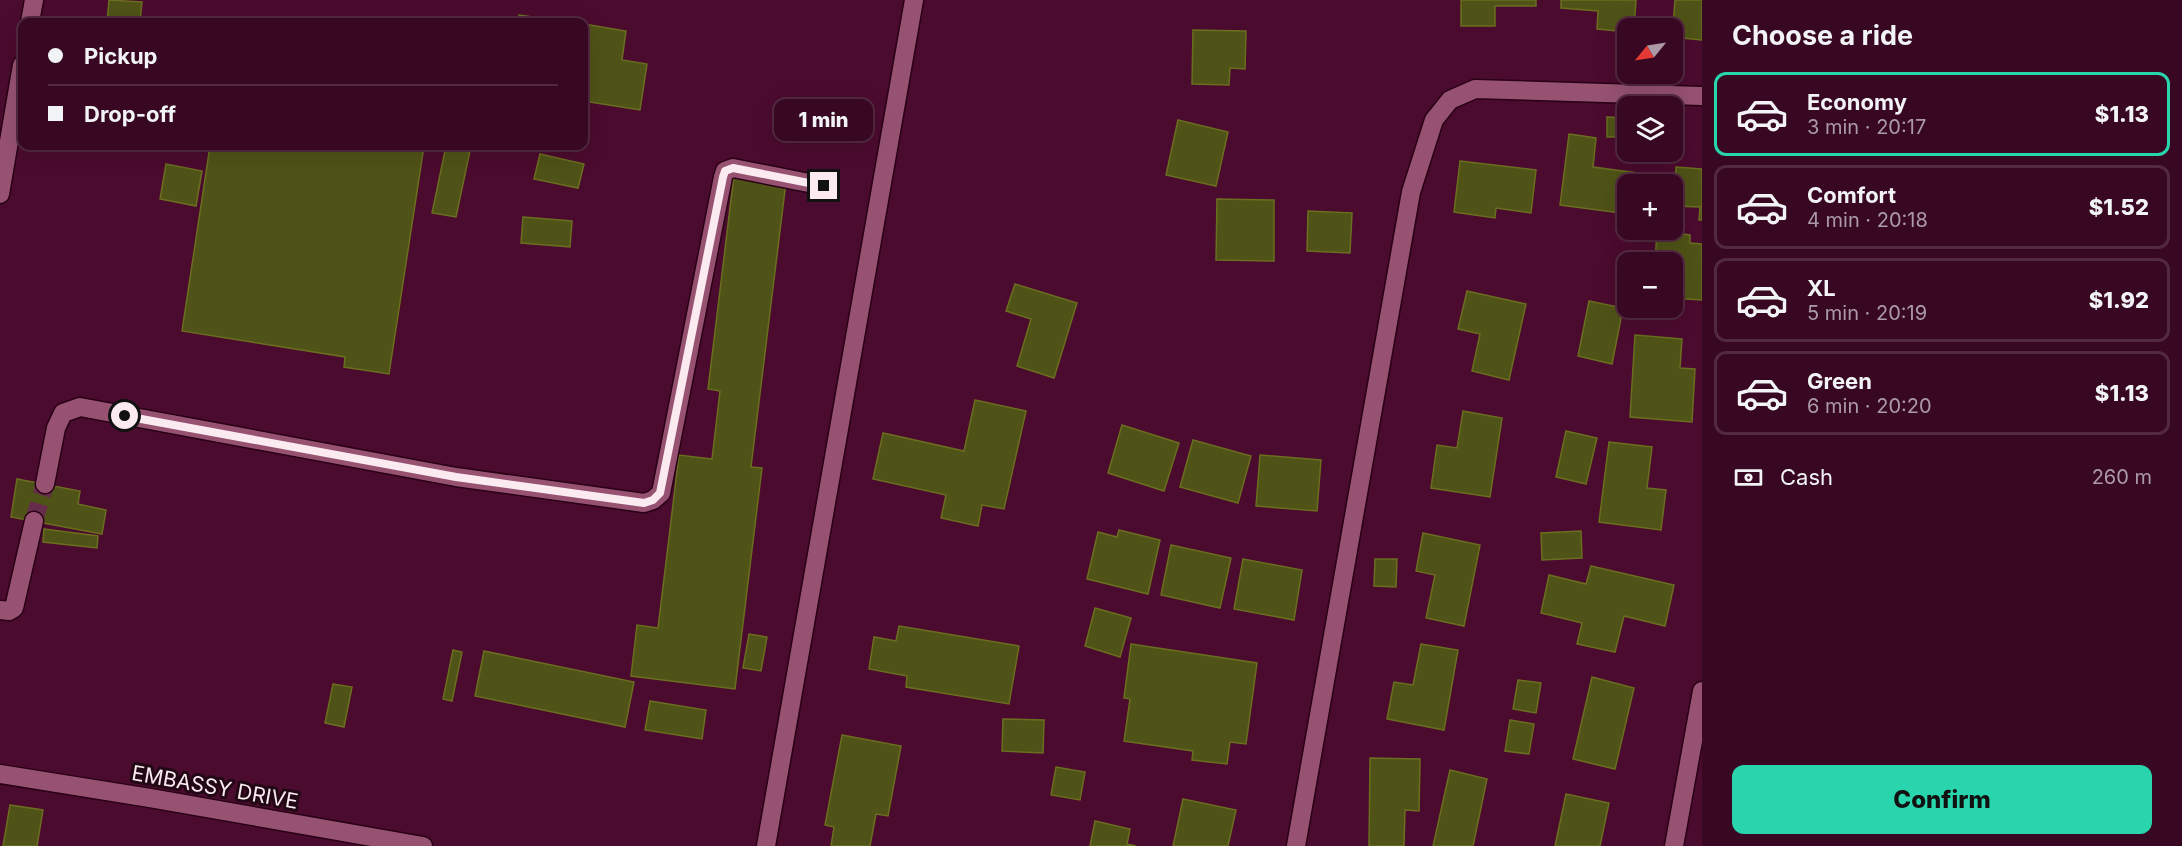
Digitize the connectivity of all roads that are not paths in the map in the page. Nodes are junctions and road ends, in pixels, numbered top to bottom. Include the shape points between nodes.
1 (34, 0) edge
2 (914, 0) edge
3 (31, 18) edge
4 (18, 88) edge
5 (1702, 96) edge
6 (824, 186) dead end
7 (0, 194) edge
8 (45, 484) tunnel mouth
9 (34, 522) tunnel mouth
10 (0, 610) edge
11 (1702, 691) edge
12 (0, 774) edge
13 (423, 846) edge
14 (766, 846) edge
15 (1296, 846) edge
16 (1674, 846) edge

1 - 3 street
2 - 14 street
4 - 7 street
5 - 15 street via 1475,88 1450,100 1434,120 1411,192
6 - 8 street via 733,168 725,171 660,493 653,500 644,503 456,477 80,407 63,413 56,428
9 - 10 street via 14,608
11 - 16 street
12 - 13 street, EMBASSY DRIVE

